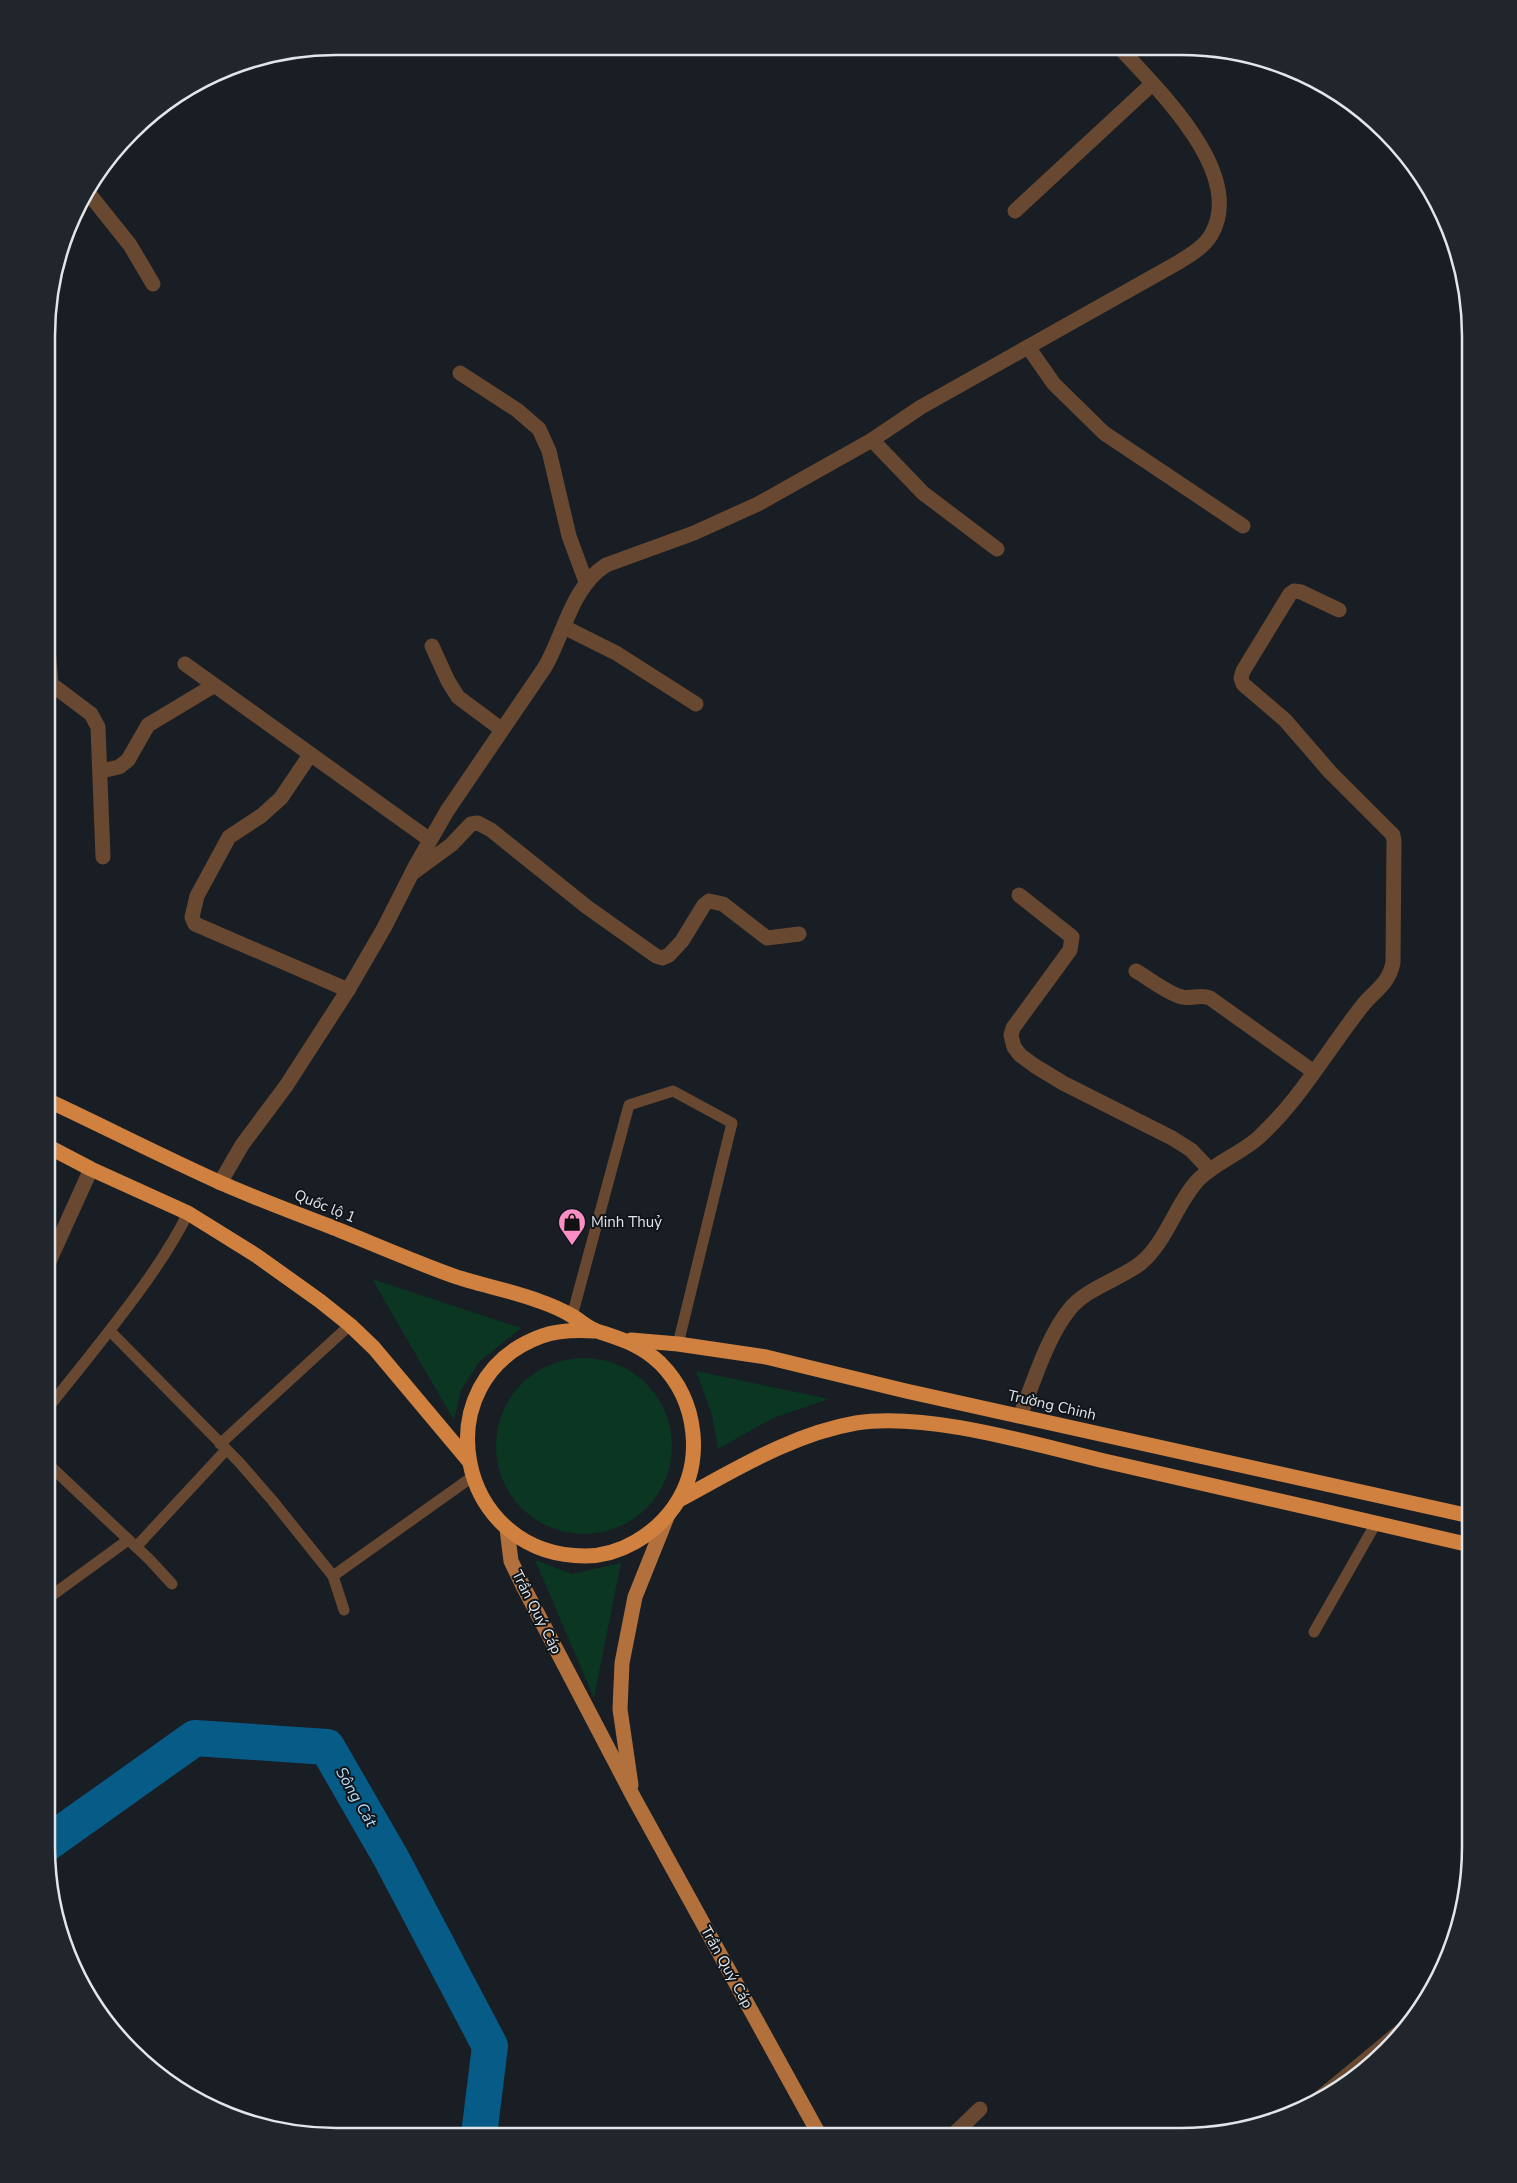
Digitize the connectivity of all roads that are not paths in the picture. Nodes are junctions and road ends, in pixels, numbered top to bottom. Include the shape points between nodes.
1 (1126, 55) edge
2 (1152, 84) junction
3 (92, 198) edge
4 (1015, 211) dead end
5 (154, 284) dead end
6 (1028, 347) junction
7 (460, 373) dead end
8 (872, 440) junction
9 (1243, 526) dead end
10 (997, 549) dead end
11 (586, 582) junction
12 (1338, 610) dead end
13 (564, 627) junction
14 (432, 646) dead end
15 (184, 664) dead end
16 (213, 686) junction
17 (55, 687) edge
18 (696, 704) dead end
19 (501, 729) junction
20 (310, 755) junction
21 (101, 771) junction
22 (430, 840) junction
23 (103, 857) dead end
24 (412, 874) junction
25 (1019, 895) dead end
26 (798, 934) dead end
27 (1136, 971) dead end
28 (348, 990) junction
29 (1314, 1072) junction
30 (55, 1103) edge
31 (55, 1150) edge
32 (91, 1169) junction
33 (1210, 1170) junction
34 (220, 1183) junction
35 (188, 1213) junction
36 (55, 1248) edge
37 (572, 1316) junction
38 (350, 1325) junction
39 (594, 1330) junction
40 (110, 1331) junction
41 (625, 1339) junction
42 (678, 1344) junction
43 (55, 1399) edge
44 (1020, 1416) junction
45 (223, 1447) junction
46 (468, 1460) junction
47 (55, 1471) edge
48 (472, 1477) junction
49 (679, 1500) junction
50 (1462, 1514) edge
51 (667, 1517) junction
52 (1376, 1523) junction
53 (507, 1529) junction
54 (132, 1543) junction
55 (1462, 1543) edge
56 (333, 1576) junction
57 (172, 1584) dead end
58 (55, 1594) edge
59 (344, 1610) dead end
60 (1314, 1632) dead end
61 (634, 1798) junction
62 (980, 2109) dead end
63 (816, 2128) edge
64 (960, 2128) edge

1 - 2 street
2 - 4 street
2 - 6 street via 1202,149 1216,176 1219,195 1211,236 1179,262
3 - 5 street via 130,245
6 - 8 street via 920,407
6 - 9 street via 1054,384 1104,433
7 - 11 street via 518,410 539,430 549,451 569,536
8 - 10 street via 923,494
8 - 11 street via 758,504 694,533 606,565
11 - 13 street
12 - 29 street via 1294,591 1241,678 1243,684 1285,720 1330,772 1385,826 1394,842 1394,963 1391,973
13 - 18 street via 616,654
13 - 19 street via 545,667
14 - 19 street via 458,697
15 - 16 street
16 - 20 street
16 - 21 street via 148,725 128,760 119,767
17 - 21 street via 96,721
19 - 22 street
20 - 22 street
20 - 28 street via 281,798 229,837 197,896 192,916 195,924
21 - 23 street
22 - 24 street
24 - 26 street via 451,845 471,824 478,823 586,907 656,956 662,958 674,950 709,901 723,904 767,938
24 - 28 street
25 - 33 street via 1072,937 1070,950 1013,1028 1014,1047 1020,1055 1063,1082 1191,1150
27 - 29 street via 1180,996 1210,998
28 - 34 street via 286,1086 242,1145
29 - 33 street via 1265,1131 1244,1149
30 - 34 highway, Quốc lộ 1
31 - 32 highway
32 - 35 highway
32 - 36 street
33 - 44 street via 1195,1184 1156,1246 1141,1262 1070,1308 1056,1330
34 - 37 highway, Quốc lộ 1 via 453,1276 536,1300
35 - 38 highway via 257,1256
35 - 40 lane via 165,1256
37 - 39 highway, Quốc lộ 1
37 - 42 lane via 629,1105 673,1091 732,1123
38 - 45 lane
38 - 46 highway via 388,1363
39 - 41 highway
39 - 46 highway via 568,1330 542,1336 499,1364 483,1384 472,1408 467,1434
40 - 43 lane
40 - 45 lane
41 - 42 highway, Trường Chinh
41 - 49 highway via 660,1363 684,1398 692,1425 693,1460
42 - 44 highway, Trường Chinh via 766,1357
44 - 50 highway, Trường Chinh
45 - 54 lane
45 - 56 lane via 272,1500
46 - 48 highway
47 - 54 lane
48 - 53 highway via 486,1506
48 - 56 lane
49 - 51 highway
49 - 52 highway via 752,1460 798,1440 838,1427 886,1421 984,1433
51 - 53 highway via 632,1544 590,1556 546,1551
51 - 61 main road, Trần Quý Cáp via 635,1597 622,1663 620,1709
52 - 55 highway
52 - 60 lane
53 - 61 main road, Trần Quý Cáp via 515,1570
54 - 57 lane
54 - 58 lane
56 - 59 lane
61 - 63 main road, Trần Quý Cáp
62 - 64 street

